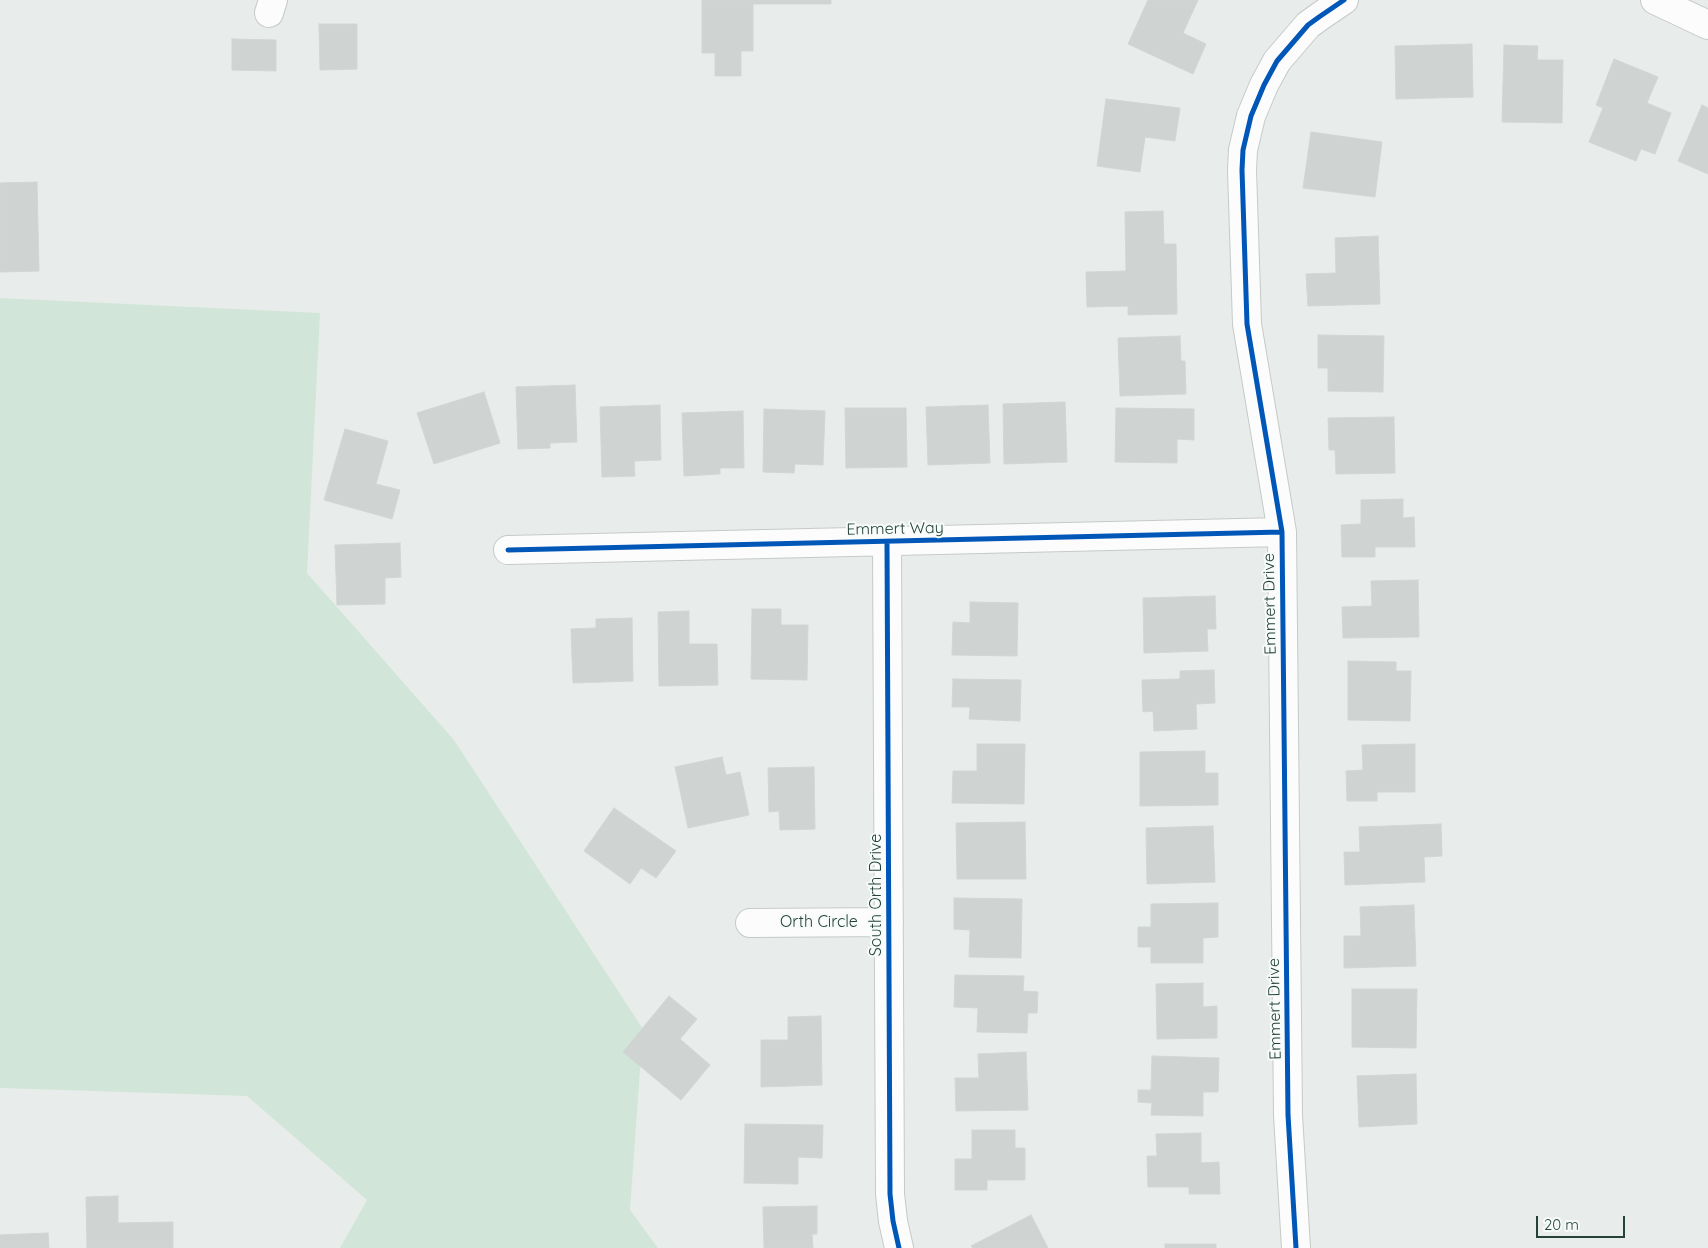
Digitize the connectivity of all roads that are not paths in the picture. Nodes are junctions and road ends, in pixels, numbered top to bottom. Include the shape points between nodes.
1 (1344, 0) edge
2 (1655, 0) edge
3 (1708, 25) edge
4 (1282, 532) junction
5 (887, 542) junction
6 (508, 550) dead end
7 (889, 922) junction
8 (750, 923) dead end
9 (899, 1248) edge
10 (1296, 1248) edge

1 - 4 street, Emmert Drive via 1308,26 1277,61 1256,103 1243,150 1248,324
2 - 3 street
4 - 5 street, Emmert Way
4 - 10 street, Emmert Drive via 1288,1115
5 - 6 street, Emmert Way
5 - 7 street, South Orth Drive
7 - 8 street, Orth Circle
7 - 9 street, South Orth Drive via 890,1194

